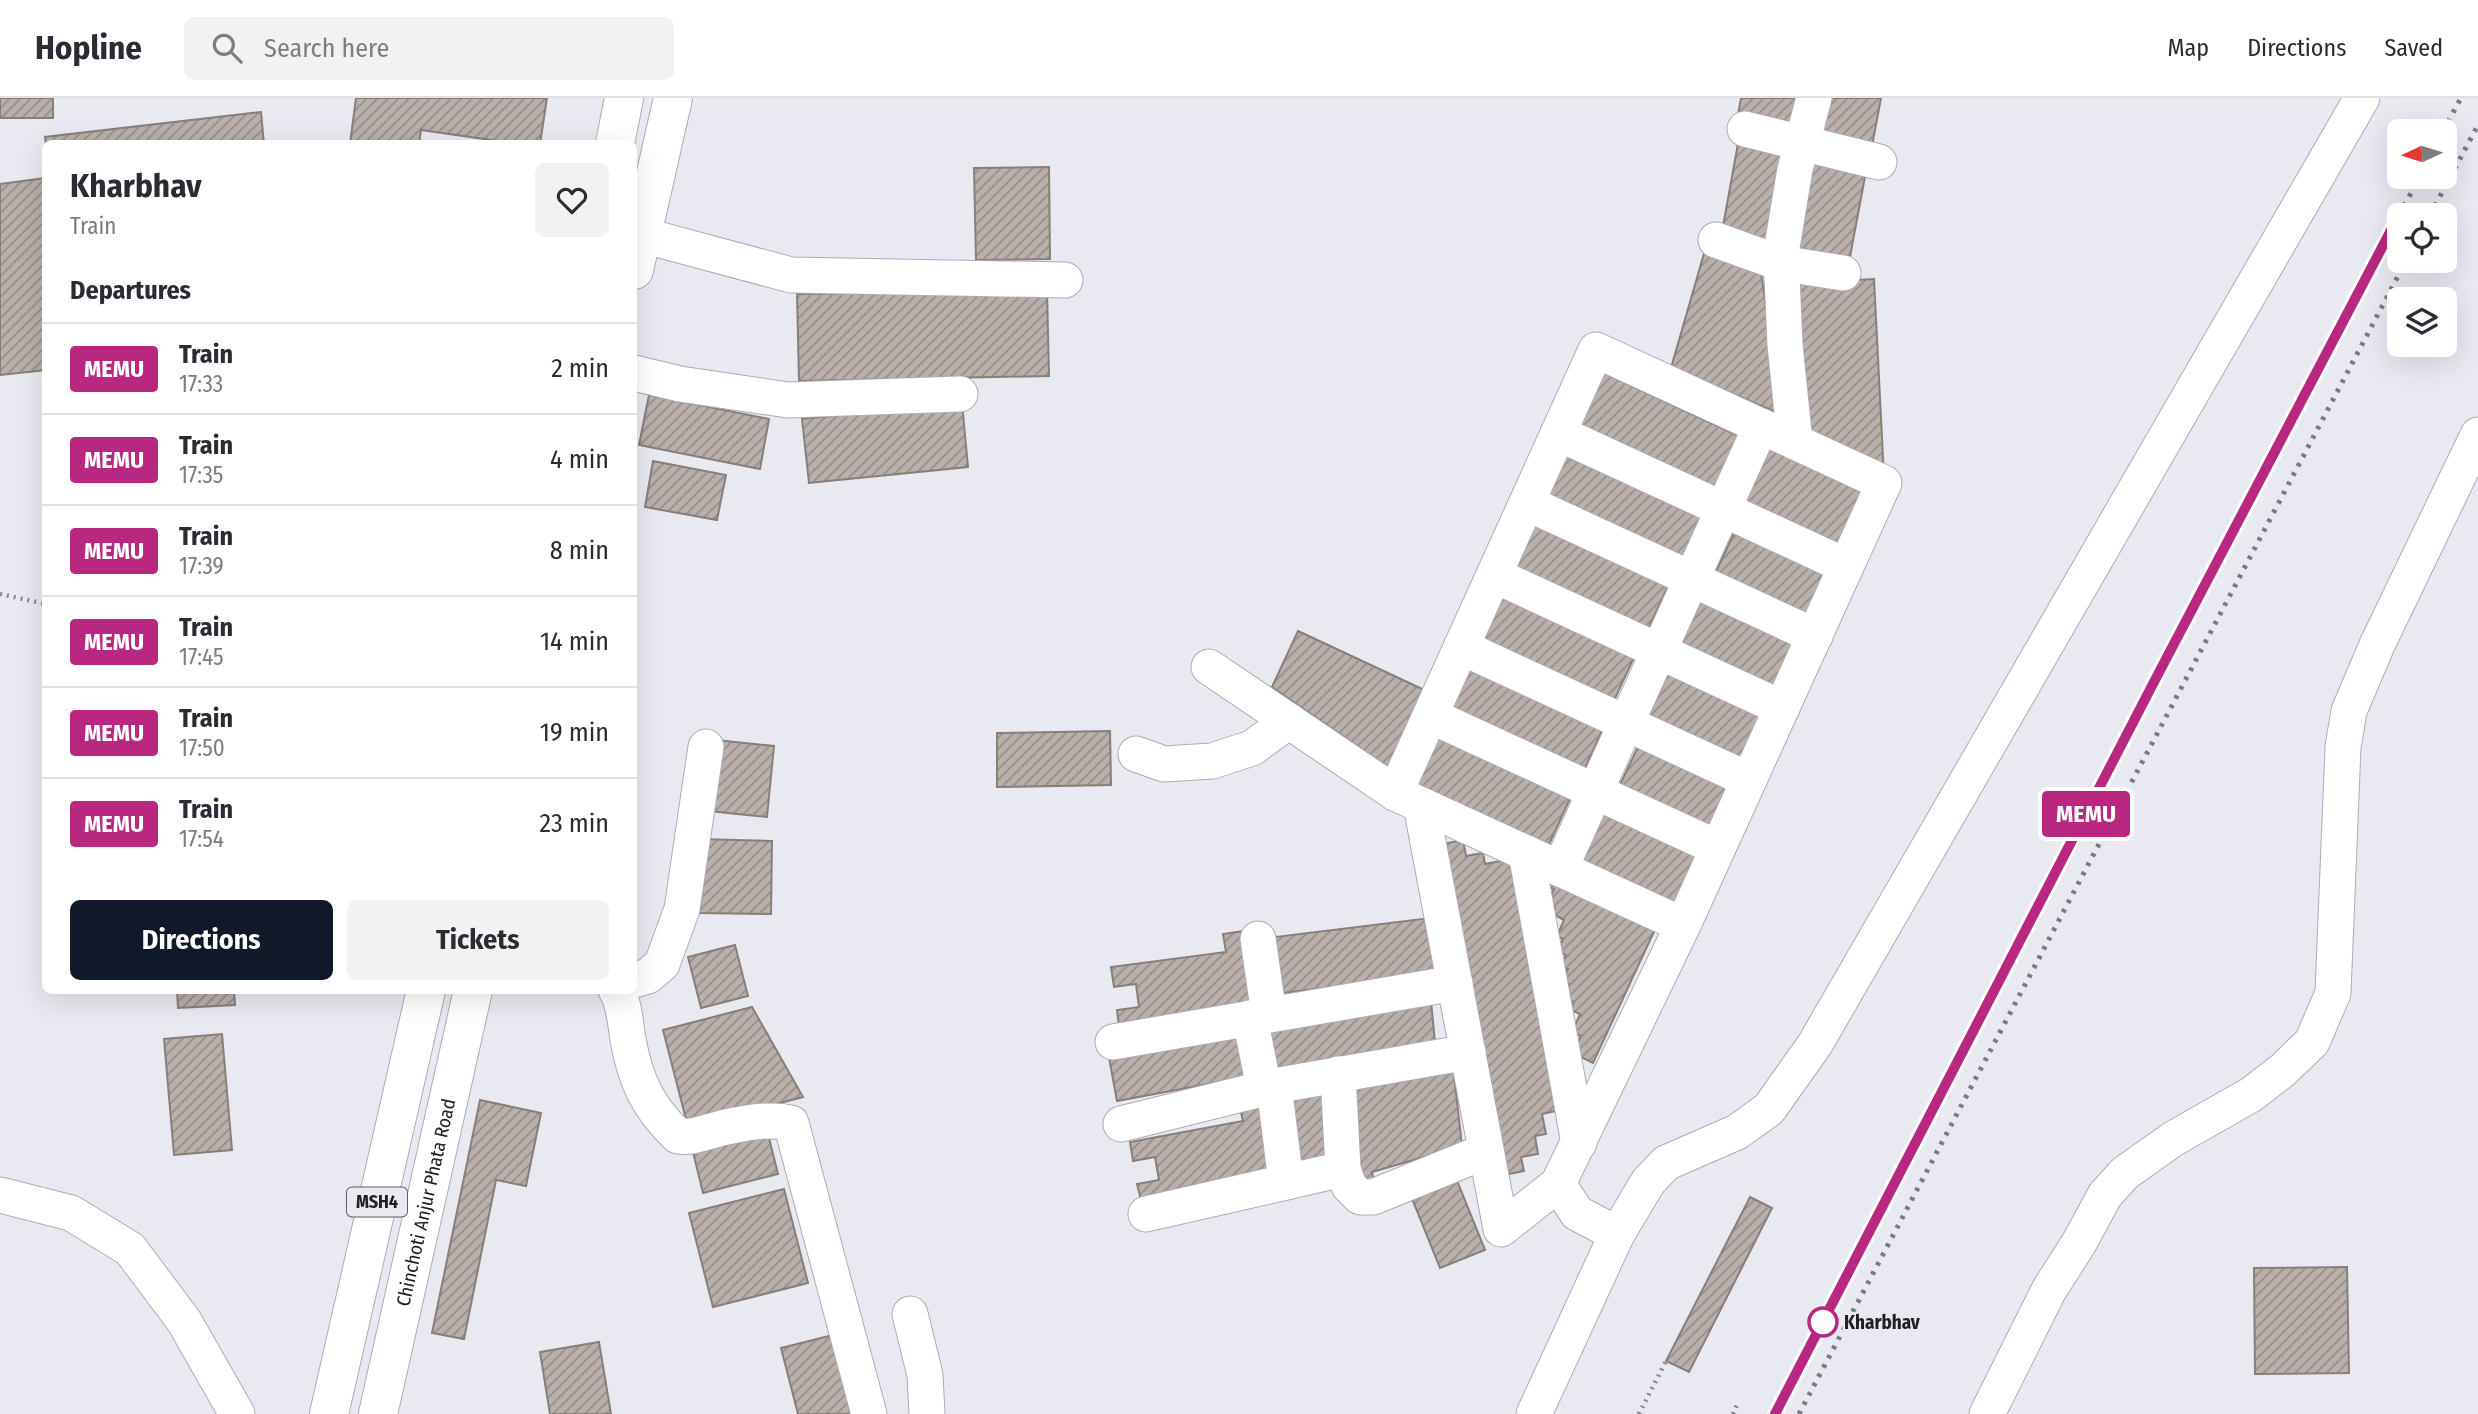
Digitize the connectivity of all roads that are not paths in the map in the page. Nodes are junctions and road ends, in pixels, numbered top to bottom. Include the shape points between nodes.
1 (625, 98) edge
2 (673, 98) edge
3 (1814, 98) edge
4 (2362, 98) edge
5 (1745, 129) dead end
6 (615, 140) edge
7 (1802, 144) junction
8 (1879, 162) dead end
9 (1716, 240) dead end
10 (638, 253) edge
11 (1780, 263) junction
12 (1843, 273) dead end
13 (1065, 280) dead end
14 (637, 374) edge
15 (960, 394) dead end
16 (1761, 426) junction
17 (1558, 433) junction
18 (2478, 435) edge
19 (1795, 442) junction
20 (1527, 503) junction
21 (1723, 509) junction
22 (1846, 566) junction
23 (1493, 575) junction
24 (1691, 579) junction
25 (1815, 636) junction
26 (1461, 647) junction
27 (1659, 651) junction
28 (1209, 667) dead end
29 (1782, 708) junction
30 (1431, 716) junction
31 (1289, 721) junction
32 (1626, 723) junction
33 (706, 747) dead end
34 (1136, 754) dead end
35 (1749, 780) junction
36 (1595, 791) junction
37 (1408, 799) junction
38 (1717, 848) junction
39 (1526, 853) junction
40 (1560, 869) junction
41 (1683, 925) junction
42 (1258, 939) dead end
43 (637, 979) edge
44 (1455, 984) junction
45 (425, 994) edge
46 (472, 994) edge
47 (618, 994) edge
48 (1259, 1017) junction
49 (1113, 1042) dead end
50 (1468, 1052) junction
51 (1338, 1074) junction
52 (1269, 1087) junction
53 (1121, 1124) dead end
54 (1579, 1143) junction
55 (1486, 1151) junction
56 (1343, 1169) junction
57 (1286, 1182) junction
58 (1558, 1184) junction
59 (0, 1195) edge
60 (1146, 1214) dead end
61 (1617, 1234) junction
62 (910, 1314) dead end
63 (237, 1414) edge
64 (329, 1414) edge
65 (378, 1414) edge
66 (869, 1414) edge
67 (927, 1414) edge
68 (1534, 1414) edge
69 (1986, 1414) edge

1 - 6 main road
2 - 10 main road
3 - 7 street
4 - 61 street via 1815,1044 1769,1109 1737,1132 1666,1163 1648,1182
5 - 7 street
7 - 8 street
7 - 11 street
9 - 11 street
10 - 13 street via 791,275
11 - 12 street
11 - 19 street
14 - 15 street via 788,400
16 - 17 street via 1596,350
16 - 19 street
16 - 21 street
17 - 20 street
17 - 21 street
18 - 69 street via 2349,711 2342,758 2333,993 2312,1042 2252,1094 2173,1139 2125,1173 2105,1195 2049,1290
19 - 22 street via 1884,483
20 - 23 street
20 - 24 street
21 - 22 street
21 - 24 street
22 - 25 street
23 - 26 street
23 - 27 street
24 - 25 street
24 - 27 street
25 - 29 street
26 - 30 street
26 - 32 street
27 - 29 street
27 - 32 street
28 - 31 street
29 - 35 street
30 - 36 street
30 - 37 street
31 - 34 street via 1252,748 1212,761 1164,764
31 - 37 street
32 - 35 street
32 - 36 street
33 - 43 street via 682,909 662,964
35 - 38 street
36 - 38 street
36 - 40 street
37 - 39 street
37 - 44 street
38 - 41 street
39 - 40 street
39 - 54 street
40 - 41 street
41 - 54 street
42 - 48 street
44 - 48 street
44 - 50 street
45 - 64 main road, MSH4
46 - 65 main road, Chinchoti Anjur Phata Road / MSH4
47 - 66 street via 641,1089 658,1118 678,1136 757,1122 791,1124
48 - 49 street
48 - 52 street
50 - 51 street
50 - 55 street
51 - 52 street
51 - 56 street
52 - 53 street
52 - 57 street
54 - 58 street
55 - 56 street via 1373,1197 1360,1197 1349,1186
55 - 58 street via 1501,1229
56 - 57 street
57 - 60 street
58 - 61 street via 1577,1213
59 - 63 street via 71,1213 130,1249 184,1321
61 - 68 street
62 - 67 street via 925,1375

